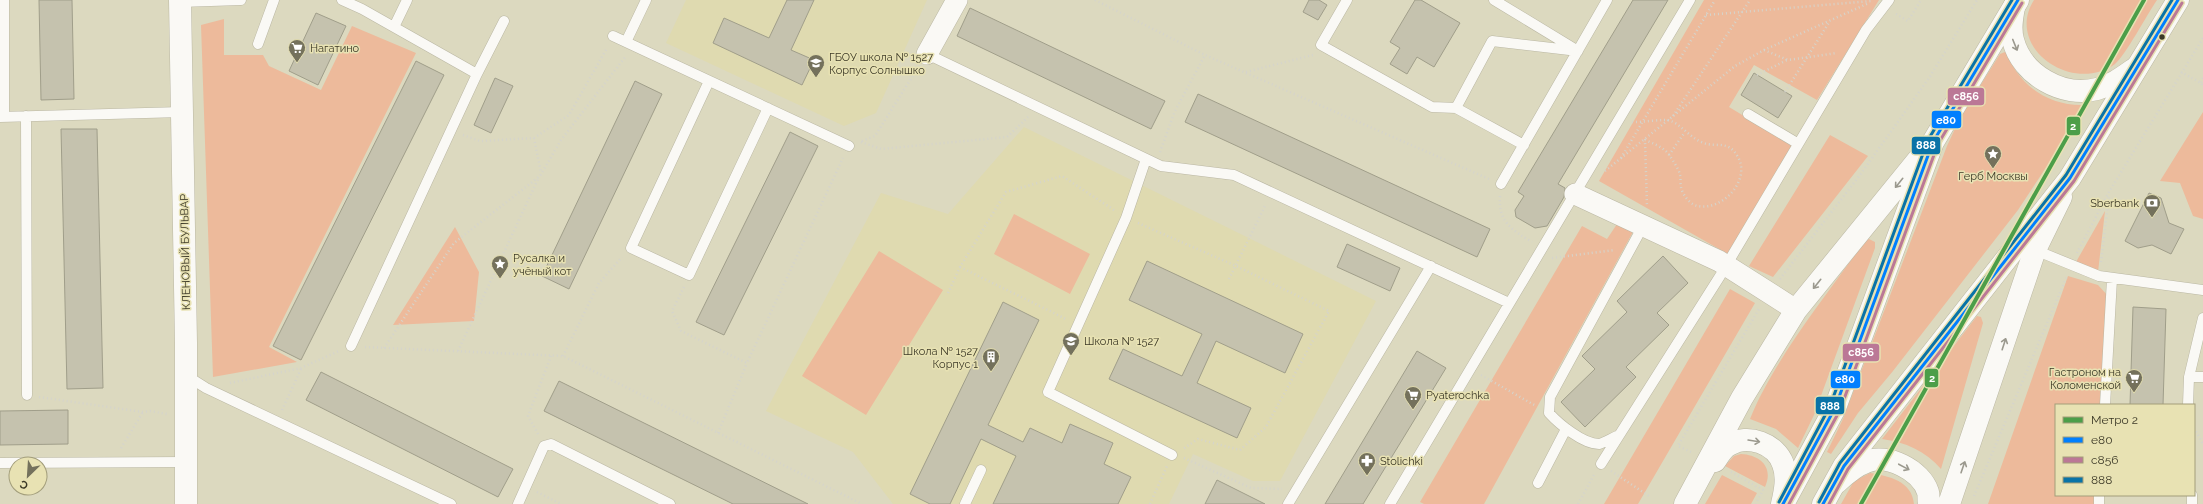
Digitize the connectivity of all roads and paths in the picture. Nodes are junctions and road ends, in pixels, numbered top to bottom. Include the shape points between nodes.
1 (4, 0) edge
2 (241, 0) edge
3 (274, 0) edge
4 (342, 0) edge
5 (407, 0) edge
6 (646, 0) edge
7 (957, 0) edge
8 (1095, 0) edge
9 (1347, 0) edge
10 (1494, 0) edge
11 (1607, 0) edge
12 (1690, 0) edge
13 (1715, 0) edge
14 (1750, 0) edge
15 (1921, 0) edge
16 (1976, 0) edge
17 (2178, 0) edge
18 (180, 1) edge
19 (364, 4) edge
20 (1887, 4) edge
21 (2016, 4) edge
22 (1743, 12) junction
23 (1706, 15) junction
24 (1830, 20) junction
25 (504, 21) dead end
26 (394, 27) junction
27 (613, 36) joint
28 (2203, 38) edge
29 (258, 44) dead end
30 (630, 44) junction
31 (1764, 50) junction
32 (1331, 51) junction
33 (1578, 51) junction
34 (1853, 51) junction
35 (927, 54) junction
36 (1205, 55) junction
37 (1806, 58) junction
38 (1788, 60) junction
39 (2136, 67) junction
40 (1246, 72) junction
41 (2181, 72) junction
42 (477, 74) junction
43 (1757, 75) dead end
44 (2203, 78) edge
45 (709, 81) junction
46 (2202, 83) edge
47 (2203, 87) edge
48 (1785, 92) dead end
49 (1039, 107) junction
50 (768, 108) junction
51 (1456, 108) junction
52 (182, 112) junction
53 (1748, 114) dead end
54 (26, 116) junction
55 (2, 117) edge
56 (1670, 120) junction
57 (1618, 121) junction
58 (1642, 123) junction
59 (451, 131) junction
60 (1685, 132) junction
61 (534, 138) junction
62 (1645, 140) junction
63 (859, 142) junction
64 (1933, 142) junction
65 (1797, 143) junction
66 (1524, 145) junction
67 (848, 146) junction
68 (1669, 155) junction
69 (1146, 159) junction
70 (1620, 160) junction
71 (1155, 164) junction
72 (1603, 172) dead end
73 (540, 176) junction
74 (2070, 178) junction
75 (1501, 184) junction
76 (1272, 192) junction
77 (2109, 192) junction
78 (1575, 194) junction
79 (1126, 218) junction
80 (1644, 226) junction
81 (631, 248) junction
82 (1542, 248) junction
83 (1631, 248) junction
84 (2034, 250) junction
85 (1535, 260) junction
86 (1236, 266) junction
87 (1431, 266) junction
88 (1726, 266) junction
89 (2071, 266) junction
90 (960, 267) junction
91 (689, 275) junction
92 (2099, 276) junction
93 (1229, 279) dead end
94 (2112, 279) junction
95 (2203, 290) edge
96 (948, 293) dead end
97 (1769, 293) junction
98 (1509, 303) junction
99 (1796, 310) junction
100 (2203, 318) edge
101 (1077, 325) junction
102 (351, 346) junction
103 (384, 348) junction
104 (458, 351) junction
105 (552, 356) junction
106 (563, 356) junction
107 (747, 363) junction
108 (301, 368) junction
109 (1470, 369) junction
110 (186, 376) junction
111 (2190, 377) junction
112 (2203, 377) edge
113 (206, 388) junction
114 (27, 395) joint
115 (2105, 404) edge
116 (2188, 404) edge
117 (143, 412) junction
118 (1549, 413) junction
119 (171, 414) dead end
120 (277, 421) junction
121 (1566, 429) junction
122 (2195, 430) edge
123 (718, 433) junction
124 (1617, 436) junction
125 (2203, 444) edge
126 (544, 446) junction
127 (1172, 455) junction
128 (112, 462) junction
129 (186, 462) junction
130 (0, 463) edge
131 (1601, 464) junction
132 (1700, 465) junction
133 (981, 470) dead end
134 (1730, 472) dead end
135 (1538, 483) dead end
136 (526, 487) junction
137 (1297, 490) junction
138 (1828, 495) edge
139 (1649, 496) dead end
140 (1973, 499) dead end
141 (186, 504) edge
142 (451, 504) edge
143 (518, 504) edge
144 (561, 504) edge
145 (670, 504) edge
146 (862, 504) edge
147 (965, 504) edge
148 (1150, 504) edge
149 (1288, 504) edge
150 (1390, 504) edge
151 (1578, 504) edge
152 (1685, 504) edge
153 (1756, 504) edge
154 (1782, 504) edge
155 (1929, 504) edge
156 (1949, 504) edge

1 - 55 lane
2 - 18 lane
3 - 29 lane
4 - 19 lane
5 - 26 lane
6 - 30 lane
7 - 35 street
8 - 36 path
9 - 32 lane via 1321,45
10 - 33 lane
11 - 33 lane
12 - 57 lane
13 - 23 path
14 - 22 path
15 - 20 path via 1908,21
16 - 97 path via 1929,78 1860,175
17 - 39 main road
18 - 52 main road, КЛЕНОВЫЙ БУЛЬВАР
19 - 26 lane
20 - 34 lane
21 -> 39 main road via 2011,23 2018,53 2033,72 2050,83 2069,90 2093,90 2116,83
21 - 64 main road
22 - 23 path
22 - 24 path via 1873,1
22 - 56 path
23 - 58 path
24 - 31 path
24 - 37 path
25 - 42 lane
26 - 42 lane
27 - 30 lane
27 - 61 path via 569,115
28 - 41 path
30 - 45 lane
30 - 73 path via 561,140
31 - 38 path
31 - 56 path via 1735,66
32 - 40 path
32 - 51 lane via 1432,107
33 - 51 lane via 1492,41
33 - 66 lane
34 - 37 path
34 - 65 lane
35 - 49 lane
35 - 63 path via 875,136
36 - 40 path
36 - 71 path via 1175,111
37 - 38 path
37 - 48 path
38 - 43 path
39 - 74 main road
40 - 75 path
41 - 46 path
41 - 77 path
42 - 59 lane
44 - 46 path
45 - 50 lane
45 - 81 lane
46 - 47 path
49 - 63 path via 1006,137 881,149
49 - 69 lane
50 - 67 lane
50 - 91 lane
51 - 66 lane
52 - 54 lane
52 - 110 main road, КЛЕНОВЫЙ БУЛЬВАР
53 - 65 lane
54 - 55 lane
54 - 114 lane
56 - 58 path
56 - 60 path
56 - 62 path
57 - 58 path
57 - 78 lane
58 - 70 path
59 - 61 path via 480,141
59 - 102 lane
60 - 68 path
60 - 68 path via 1704,144 1720,144 1729,148 1738,158 1738,184 1730,195 1720,202 1697,206 1687,200 1681,187 1680,175
61 - 73 path via 542,172
62 - 68 path via 1661,147
62 - 70 path
62 - 80 path via 1647,218
63 - 67 path
64 -> 99 main road
64 - 154 main road via 1835,408
65 - 88 lane
66 - 75 lane
67 - 107 path
69 - 71 lane
69 - 79 lane
70 - 72 path
71 - 76 lane via 1234,175
73 - 103 path via 454,243
73 - 104 path
74 - 84 main road
74 - 138 main road via 1844,466
75 - 82 path via 1499,206 1509,228
76 - 86 path
76 - 87 lane
77 - 89 path
77 - 92 path
78 - 80 street
78 - 82 lane
79 - 86 path
79 - 90 path via 1062,176 1006,192
79 - 101 lane
80 - 83 lane
80 - 88 street
81 - 91 lane
81 - 106 path via 599,283
82 - 85 lane
83 - 85 path
83 - 118 lane via 1550,397
84 - 89 lane
156 -> 84 main road
85 - 98 lane
86 - 93 path
86 - 127 path via 1329,311 1266,427 1240,450 1198,439
87 - 98 lane
87 - 137 lane
88 - 97 street
88 - 124 lane
89 - 92 lane
89 - 140 path
90 - 96 path
90 - 101 path
91 - 107 path via 672,311 681,331
92 - 94 lane
94 - 95 lane
94 - 115 lane
97 - 99 street
97 - 132 path via 1678,446
98 - 109 lane
99 - 132 main road
100 - 111 lane
101 - 127 lane via 1048,392
102 - 103 path
102 - 108 path
103 - 104 path
104 - 105 path
105 - 106 path
105 - 126 path via 528,416
106 - 123 path
107 - 123 path
108 - 113 path
108 - 120 path
109 - 118 path
109 - 150 lane
110 - 113 lane
110 - 129 main road, КЛЕНОВЫЙ БУЛЬВАР
111 - 112 lane
111 - 116 lane
113 - 120 lane
114 - 117 path
117 - 119 path via 150,410
117 - 128 path
118 - 121 lane
120 - 142 lane
121 - 124 lane via 1584,440 1599,444
121 - 135 lane
122 - 125 path
123 - 146 path
124 - 131 lane
126 - 136 lane
126 - 145 lane via 551,444
127 - 137 path via 1190,460 1251,488
127 - 148 path
128 - 129 lane
128 - 130 lane
129 - 141 main road, КЛЕНОВЫЙ БУЛЬВАР
131 - 139 path
131 - 151 path
132 - 152 main road
132 -> 154 main road via 1728,445 1743,440 1761,442 1774,450 1784,465 1787,479
133 - 147 lane
134 - 153 path via 1763,490
136 - 143 lane
136 - 144 path
137 - 149 lane
138 -> 155 main road via 1855,466 1867,461 1891,461 1920,478 1928,491

